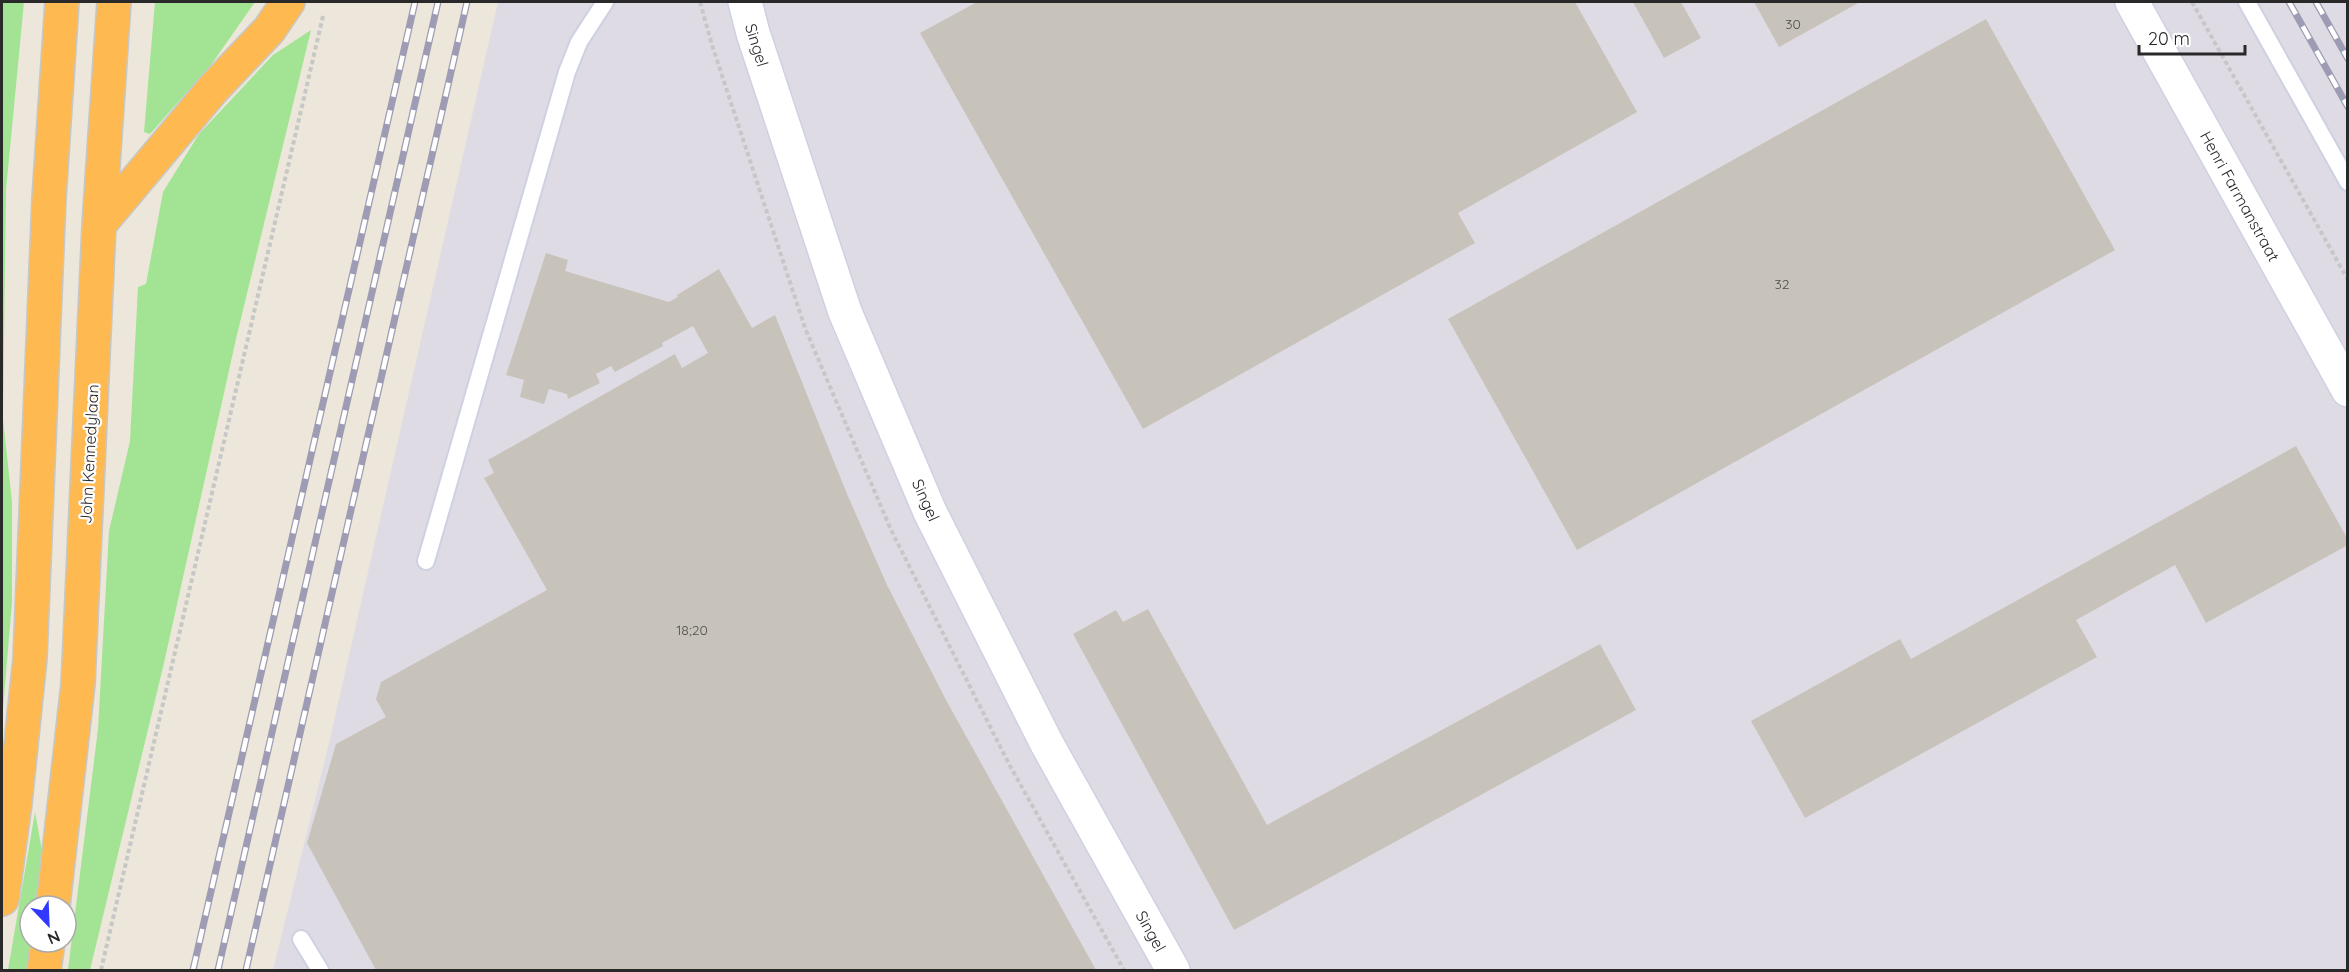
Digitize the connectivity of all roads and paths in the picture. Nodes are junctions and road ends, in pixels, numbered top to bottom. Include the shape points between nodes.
1 (62, 2) edge
2 (114, 2) edge
3 (288, 2) edge
4 (605, 2) edge
5 (744, 2) edge
6 (2132, 2) edge
7 (2192, 2) edge
8 (2247, 2) edge
9 (323, 13) dead end
10 (2348, 182) edge
11 (99, 225) junction
12 (2348, 280) edge
13 (2348, 390) edge
14 (426, 561) dead end
15 (55, 894) edge
16 (2, 899) edge
17 (302, 939) dead end
18 (46, 954) edge
19 (44, 970) edge
20 (101, 970) edge
21 (320, 970) edge
22 (1173, 970) edge

1 - 16 highway via 49,198 30,658
2 - 11 highway, John Kennedylaan
3 - 11 highway via 269,30 213,89
4 - 14 lane via 579,42 567,72
5 - 22 street, Singel via 845,312 930,512 1047,744
6 - 13 street, Henri Farmanstraat
7 - 12 path
8 - 10 lane
9 - 20 path
11 - 15 highway, John Kennedylaan via 78,684
17 - 21 lane
18 - 19 highway

